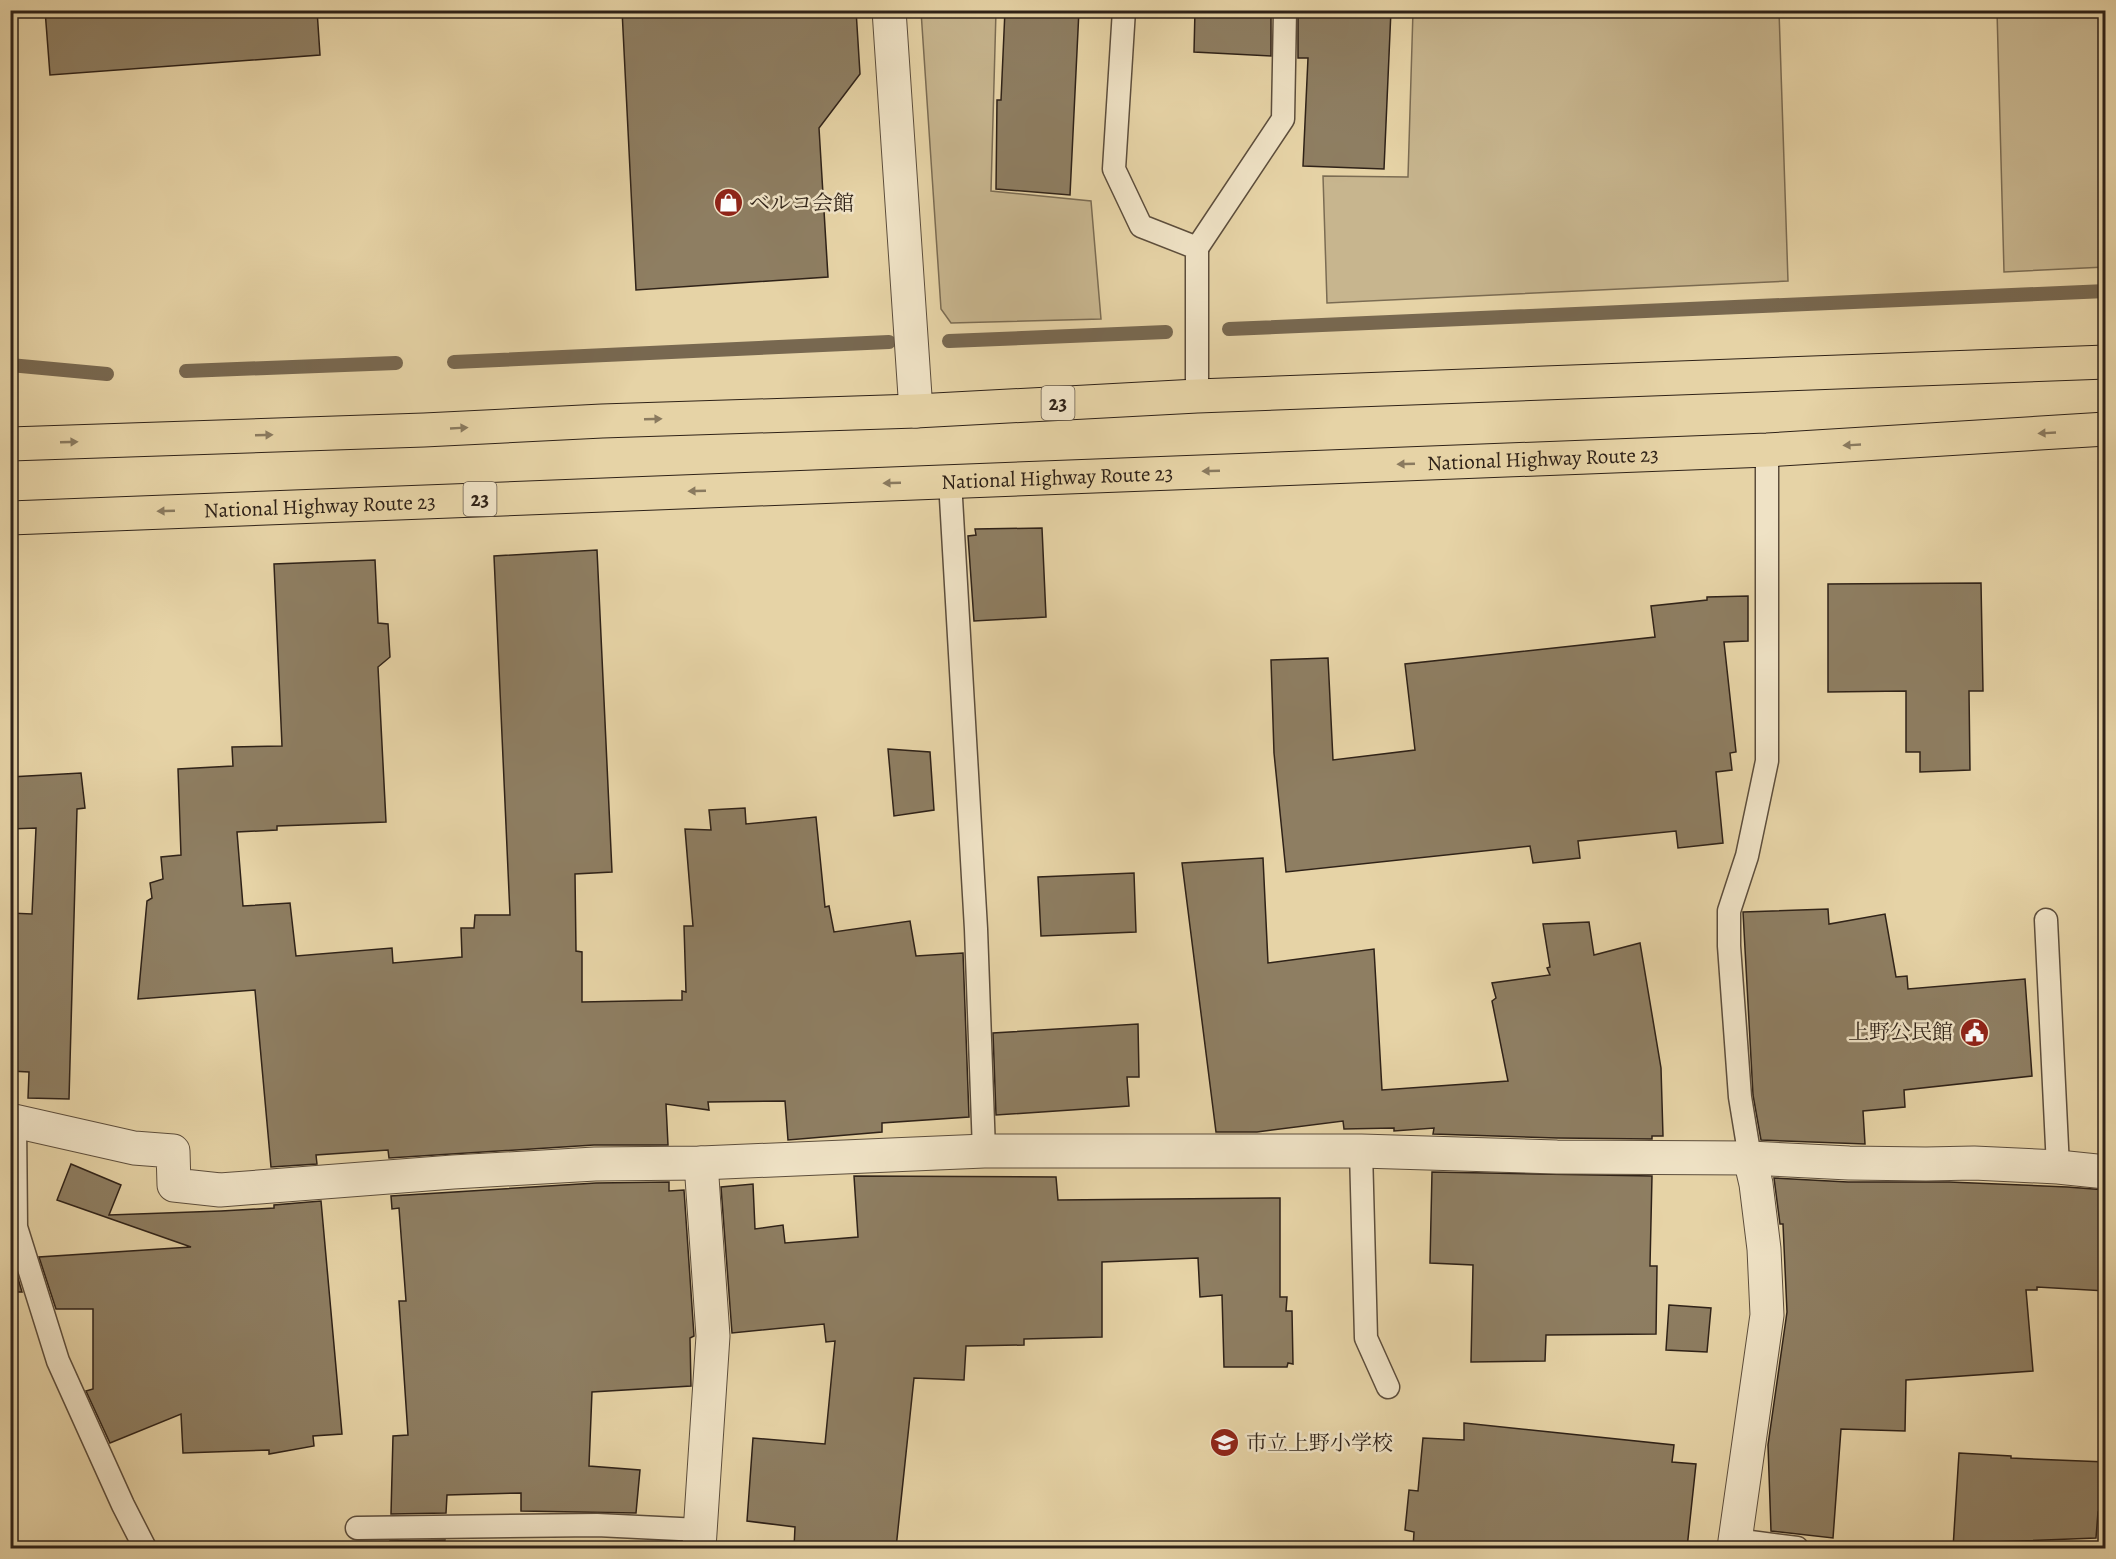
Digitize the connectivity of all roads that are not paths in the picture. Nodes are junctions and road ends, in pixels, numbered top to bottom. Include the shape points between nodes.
1 (889, 10) edge
2 (1124, 10) edge
3 (1285, 10) edge
4 (1197, 248) junction
5 (2106, 362) edge
6 (1197, 396) junction
7 (916, 411) junction
8 (2106, 429) edge
9 (10, 444) edge
10 (1767, 450) junction
11 (950, 481) junction
12 (10, 518) edge
13 (2046, 920) dead end
14 (13, 1120) edge
15 (984, 1151) junction
16 (1361, 1151) junction
17 (1750, 1158) junction
18 (700, 1163) junction
19 (2058, 1167) junction
20 (2106, 1172) edge
21 (1388, 1387) dead end
22 (357, 1528) dead end
23 (699, 1539) edge
24 (1735, 1544) edge
25 (145, 1548) edge
26 (1797, 1548) edge

1 - 7 street
2 - 4 lane via 1114,168 1142,226
3 - 4 lane via 1283,119
4 - 6 lane
5 - 6 highway, 23
6 - 7 highway, 23
9 -> 7 highway, 23
8 -> 10 highway, National Highway Route 23 / 23
10 -> 11 highway, National Highway Route 23 / 23
10 - 17 lane via 1767,761 1747,856 1729,911 1740,1097
11 -> 12 highway, National Highway Route 23 / 23
11 - 15 lane via 976,929
13 - 19 lane
14 - 18 street via 134,1148 173,1151 174,1185 220,1190 583,1164
14 - 25 lane via 16,1227 58,1361
15 - 16 street
15 - 18 street
16 - 17 street
16 - 21 lane via 1366,1338
17 - 19 street
17 - 24 street via 1764,1249 1767,1315
18 - 23 street via 713,1336
19 - 20 street
22 - 23 lane via 597,1525
24 - 26 lane

